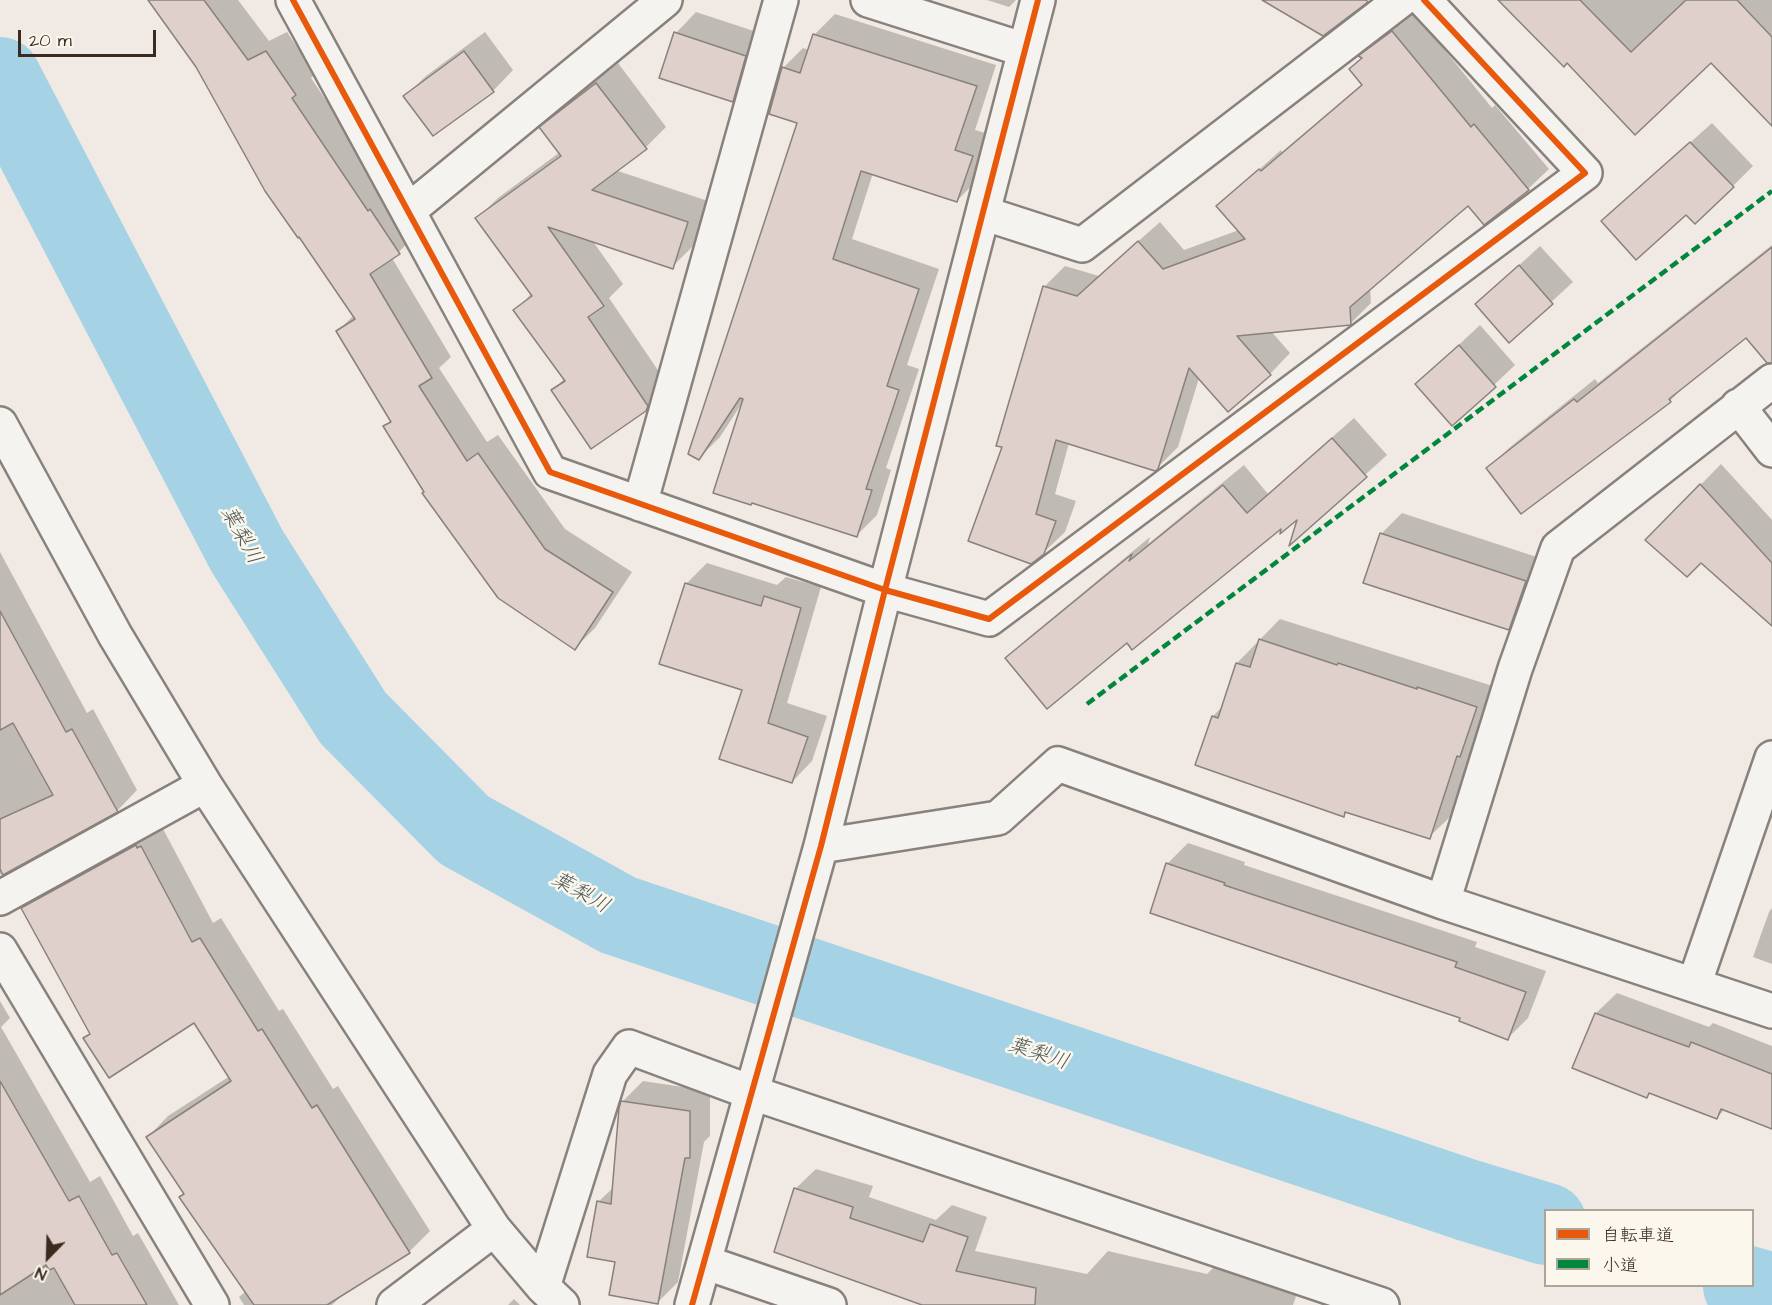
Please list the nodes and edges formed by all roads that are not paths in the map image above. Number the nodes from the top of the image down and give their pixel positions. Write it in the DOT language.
graph roads {
  1 [pos="293,0"];
  2 [pos="665,0"];
  3 [pos="781,0"];
  4 [pos="868,0"];
  5 [pos="1038,0"];
  6 [pos="1401,0"];
  7 [pos="1424,0"];
  8 [pos="1025,50"];
  9 [pos="408,211"];
  10 [pos="982,213"];
  11 [pos="1772,381"];
  12 [pos="1738,406"];
  13 [pos="4,444"];
  14 [pos="1772,450"];
  15 [pos="640,504"];
  16 [pos="885,590"];
  17 [pos="1770,768"];
  18 [pos="206,785"];
  19 [pos="821,846"];
  20 [pos="0,898"];
  21 [pos="1443,902"];
  22 [pos="0,950"];
  23 [pos="1694,985"];
  24 [pos="1772,1011"];
  25 [pos="753,1093"];
  26 [pos="494,1229"];
  27 [pos="704,1262"];
  28 [pos="553,1296"];
  29 [pos="212,1305"];
  30 [pos="394,1305"];
  31 [pos="692,1305"];
  32 [pos="829,1305"];
  33 [pos="1382,1305"];
  1 -- 9 [label="street"];
  2 -- 9 [label="street"];
  3 -- 15 [label="street"];
  4 -- 8 [label="street"];
  5 -- 8 [label="street"];
  6 -- 10 [label="street"];
  7 -- 16 [label="street"];
  8 -- 10 [label="street"];
  9 -- 15 [label="street"];
  10 -- 16 [label="street"];
  11 -- 12 [label="street"];
  12 -- 14 [label="street"];
  12 -- 21 [label="street"];
  13 -- 18 [label="street"];
  15 -- 16 [label="street"];
  16 -- 19 [label="street"];
  17 -- 23 [label="street"];
  18 -- 20 [label="street"];
  18 -- 26 [label="street"];
  19 -- 21 [label="street"];
  19 -- 25 [label="street"];
  21 -- 23 [label="street"];
  22 -- 29 [label="street"];
  23 -- 24 [label="street"];
  25 -- 27 [label="street"];
  25 -- 28 [label="street"];
  25 -- 33 [label="street"];
  26 -- 28 [label="street"];
  26 -- 30 [label="street"];
  27 -- 31 [label="street"];
  27 -- 32 [label="street"];
}
